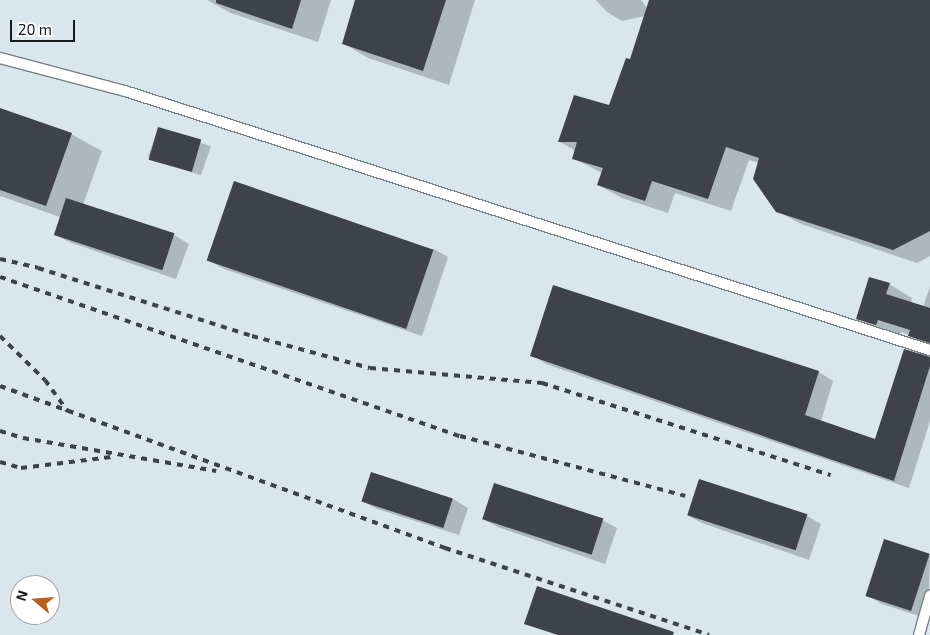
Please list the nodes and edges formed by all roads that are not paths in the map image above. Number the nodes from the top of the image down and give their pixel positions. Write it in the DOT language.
graph roads {
  1 [pos="0,58"];
  2 [pos="930,350"];
  3 [pos="930,596"];
  4 [pos="918,635"];
  1 -- 2 [label="lane"];
  3 -- 4 [label="lane"];
}
